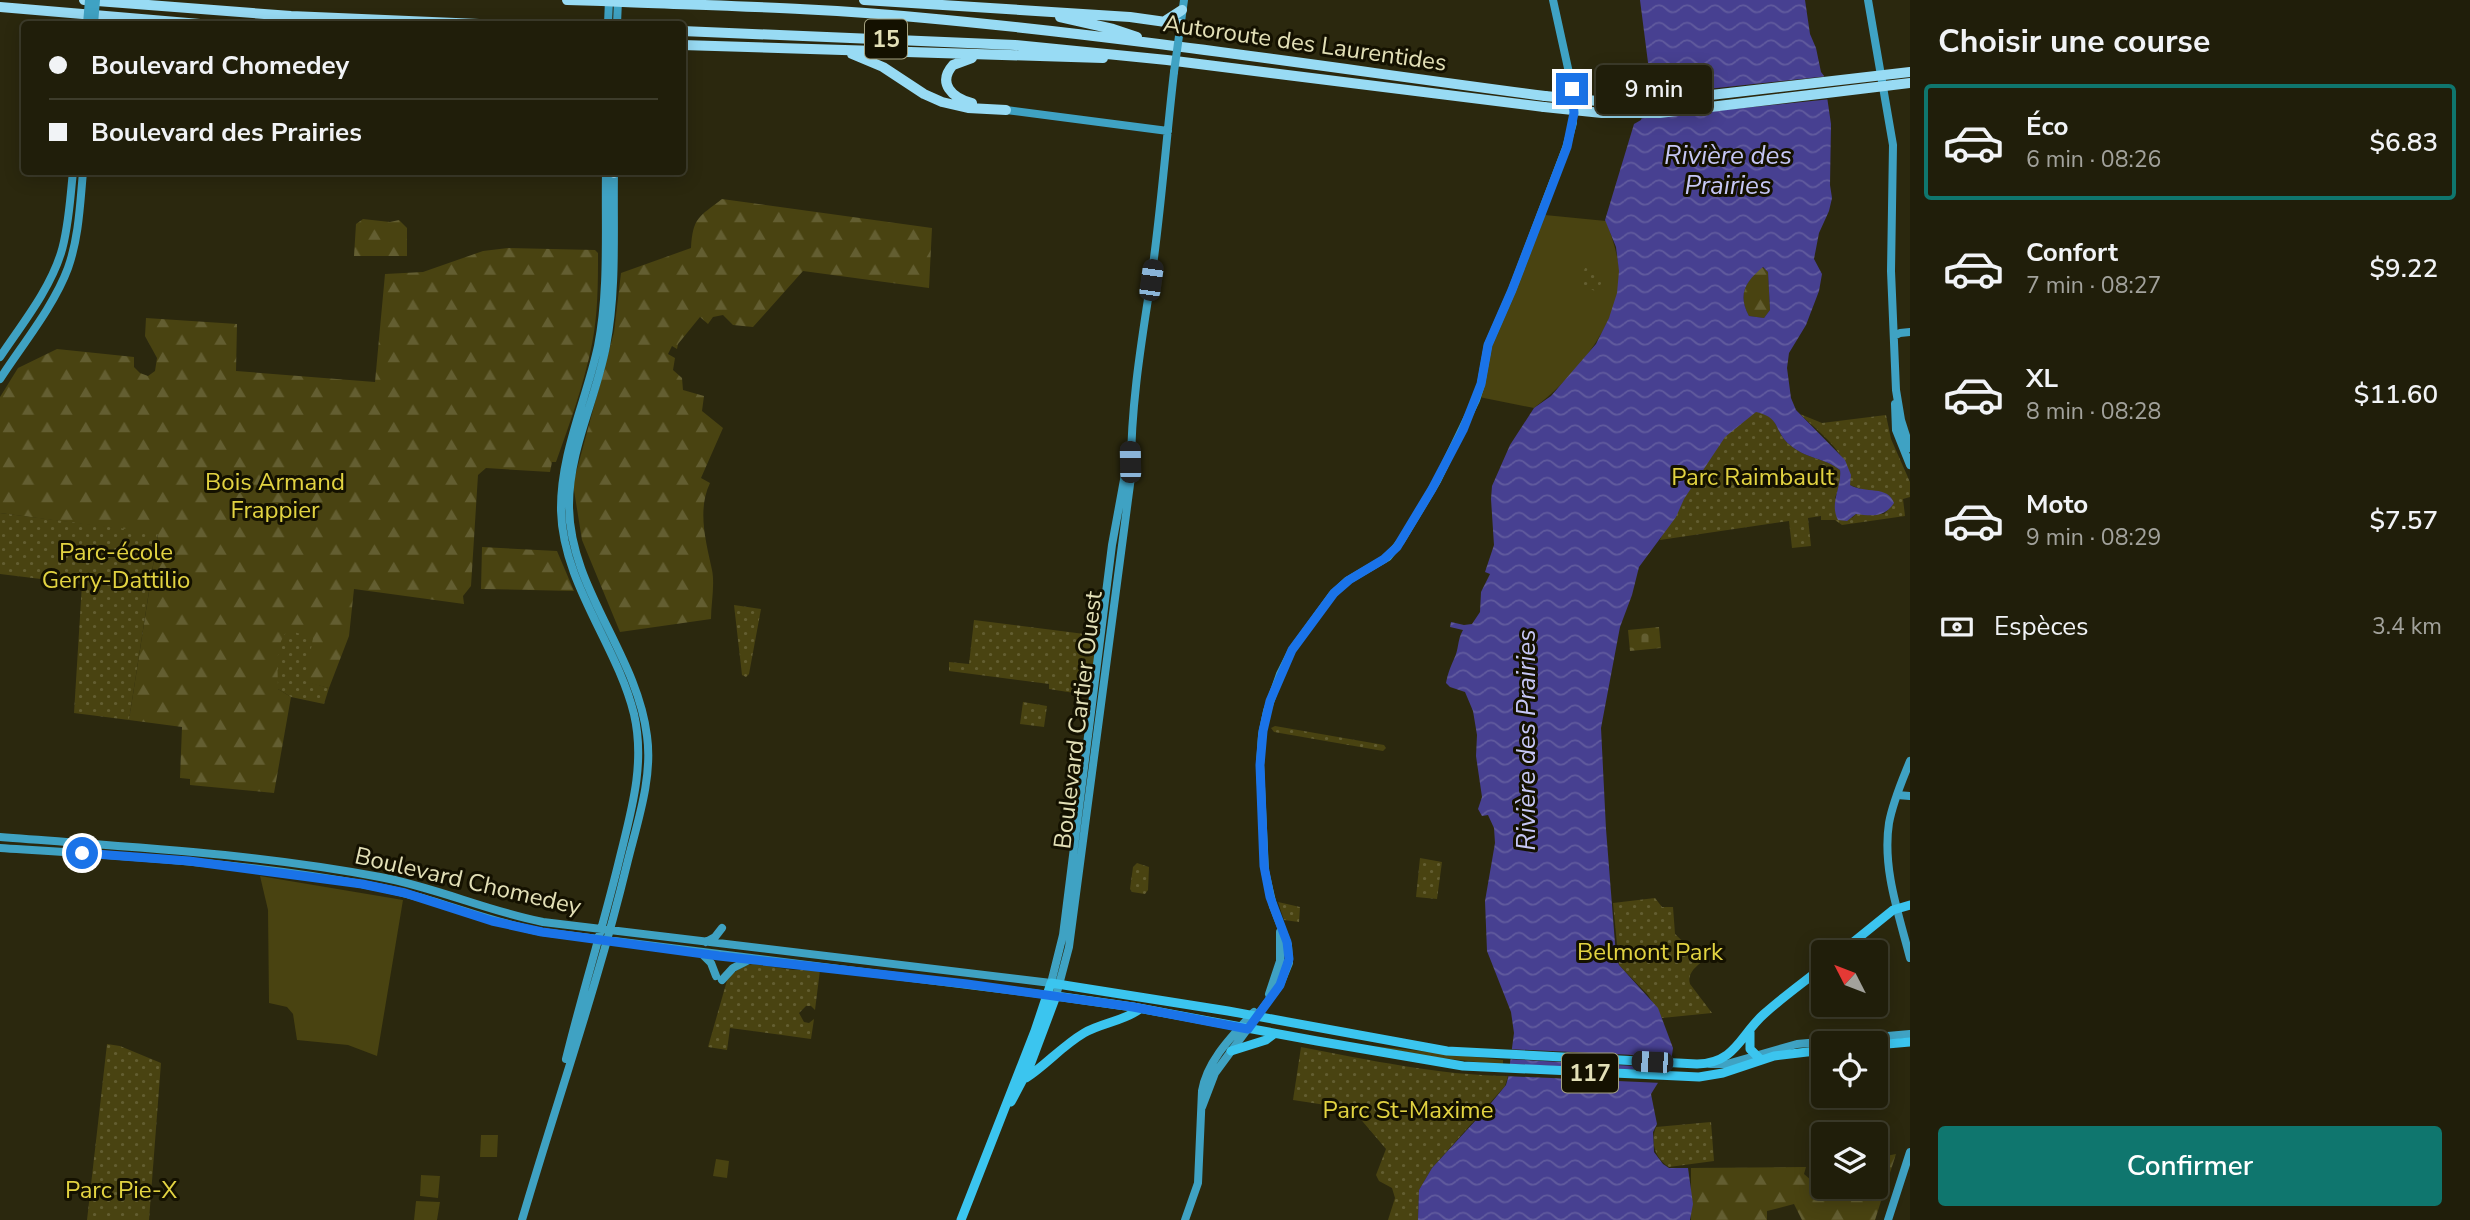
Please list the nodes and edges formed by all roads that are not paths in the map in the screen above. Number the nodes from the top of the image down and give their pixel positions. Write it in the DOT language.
graph roads {
  1 [pos="87,0"];
  2 [pos="96,0"];
  3 [pos="567,0"];
  4 [pos="864,0"];
  5 [pos="1553,0"];
  6 [pos="1868,0"];
  7 [pos="613,2"];
  8 [pos="915,2"];
  9 [pos="1183,5"];
  10 [pos="0,7"];
  11 [pos="1029,12"];
  12 [pos="87,21"];
  13 [pos="94,21"];
  14 [pos="165,21"];
  15 [pos="401,21"];
  16 [pos="609,21"];
  17 [pos="616,21"];
  18 [pos="1166,21"];
  19 [pos="1180,24"];
  20 [pos="686,32"];
  21 [pos="1153,43"];
  22 [pos="686,46"];
  23 [pos="726,47"];
  24 [pos="844,50"];
  25 [pos="686,52"];
  26 [pos="1016,55"];
  27 [pos="1167,60"];
  28 [pos="1910,72"];
  29 [pos="1910,83"];
  30 [pos="1545,102"];
  31 [pos="1006,110"];
  32 [pos="1170,112"];
  33 [pos="1149,129"];
  34 [pos="1168,131"];
  35 [pos="73,175"];
  36 [pos="83,175"];
  37 [pos="612,175"];
  38 [pos="1910,332"];
  39 [pos="1894,336"];
  40 [pos="0,357"];
  41 [pos="0,379"];
  42 [pos="1896,390"];
  43 [pos="1910,448"];
  44 [pos="1910,466"];
  45 [pos="1910,761"];
  46 [pos="1897,795"];
  47 [pos="1910,796"];
  48 [pos="0,838"];
  49 [pos="0,848"];
  50 [pos="1910,905"];
  51 [pos="1898,908"];
  52 [pos="722,929"];
  53 [pos="606,931"];
  54 [pos="1857,940"];
  55 [pos="603,941"];
  56 [pos="705,943"];
  57 [pos="701,953"];
  58 [pos="1910,958"];
  59 [pos="751,959"];
  60 [pos="1811,976"];
  61 [pos="1056,984"];
  62 [pos="1052,996"];
  63 [pos="1140,1009"];
  64 [pos="1254,1016"];
  65 [pos="1244,1028"];
  66 [pos="1751,1030"];
  67 [pos="1274,1034"];
  68 [pos="1910,1034"];
  69 [pos="1910,1042"];
  70 [pos="1888,1044"];
  71 [pos="1231,1051"];
  72 [pos="1811,1051"];
  73 [pos="1758,1057"];
  74 [pos="1708,1063"];
  75 [pos="1024,1079"];
  76 [pos="1202,1107"];
  77 [pos="1001,1118"];
  78 [pos="1910,1152"];
  79 [pos="522,1220"];
  80 [pos="961,1220"];
  81 [pos="1185,1220"];
  82 [pos="1888,1220"];
  1 -- 12 [label="street, bridge"];
  1 -- 15 [label="highway"];
  2 -- 13 [label="street, bridge"];
  3 -- 7 [label="highway, Autoroute des Laurentides / 15"];
  4 -- 8 [label="highway"];
  5 -- 64 [label="street"];
  6 -- 39 [label="street"];
  7 -- 16 [label="street"];
  7 -- 17 [label="street"];
  7 -- 21 [label="highway, Autoroute des Laurentides / 15"];
  8 -- 11 [label="highway"];
  9 -- 18 [label="highway"];
  9 -- 19 [label="street, Boulevard Cartier Ouest"];
  10 -- 14 [label="highway"];
  11 -- 18 [label="highway"];
  11 -- 21 [label="highway"];
  18 -- 19 [label="highway"];
  19 -- 32 [label="street, Boulevard Cartier Ouest, bridge"];
  20 -- 27 [label="highway, Autoroute des Laurentides / 15"];
  21 -- 30 [label="highway, Autoroute des Laurentides / 15"];
  22 -- 23 [label="highway"];
  23 -- 24 [label="highway"];
  23 -- 25 [label="highway"];
  24 -- 26 [label="highway"];
  24 -- 31 [label="highway"];
  26 -- 27 [label="highway"];
  26 -- 31 [label="highway"];
  27 -- 30 [label="highway, Autoroute des Laurentides / 15"];
  28 -- 30 [label="highway, Autoroute des Laurentides / 15, bridge"];
  29 -- 30 [label="highway, Autoroute des Laurentides / 15, bridge"];
  31 -- 33 [label="street"];
  32 -- 33 [label="street"];
  32 -- 34 [label="street, Boulevard Cartier Ouest"];
  33 -- 34 [label="street"];
  34 -- 61 [label="street, Boulevard Cartier Ouest"];
  35 -- 40 [label="street"];
  36 -- 41 [label="street"];
  37 -- 53 [label="street"];
  38 -- 39 [label="street"];
  39 -- 42 [label="street"];
  42 -- 43 [label="street"];
  42 -- 44 [label="street"];
  45 -- 46 [label="street"];
  46 -- 47 [label="street"];
  46 -- 51 [label="street"];
  48 -- 53 [label="street, Boulevard Chomedey"];
  49 -- 55 [label="street, Boulevard Chomedey"];
  50 -- 51 [label="main road"];
  51 -- 54 [label="main road"];
  51 -- 58 [label="street"];
  52 -- 56 [label="street"];
  53 -- 55 [label="street"];
  53 -- 56 [label="street, Boulevard Chomedey"];
  55 -- 57 [label="street, Boulevard Chomedey"];
  55 -- 79 [label="street"];
  56 -- 61 [label="street, Boulevard Chomedey"];
  57 -- 59 [label="street, Boulevard Chomedey"];
  57 -- 59 [label="street"];
  59 -- 62 [label="street, Boulevard Chomedey"];
  60 -- 66 [label="main road"];
  61 -- 62 [label="main road"];
  61 -- 64 [label="main road, 117"];
  62 -- 63 [label="main road"];
  62 -- 75 [label="main road"];
  62 -- 77 [label="main road"];
  63 -- 65 [label="main road, 117"];
  63 -- 75 [label="main road"];
  64 -- 65 [label="street"];
  64 -- 74 [label="main road, 117"];
  65 -- 67 [label="main road, 117"];
  65 -- 71 [label="street"];
  65 -- 76 [label="street"];
  66 -- 73 [label="main road"];
  66 -- 74 [label="main road"];
  67 -- 71 [label="main road"];
  67 -- 73 [label="main road, 117"];
  68 -- 73 [label="street"];
  69 -- 70 [label="main road"];
  71 -- 76 [label="street"];
  72 -- 73 [label="main road, 117"];
  73 -- 74 [label="street"];
  75 -- 77 [label="main road"];
  76 -- 81 [label="street"];
  77 -- 80 [label="main road"];
  78 -- 82 [label="street"];
}
